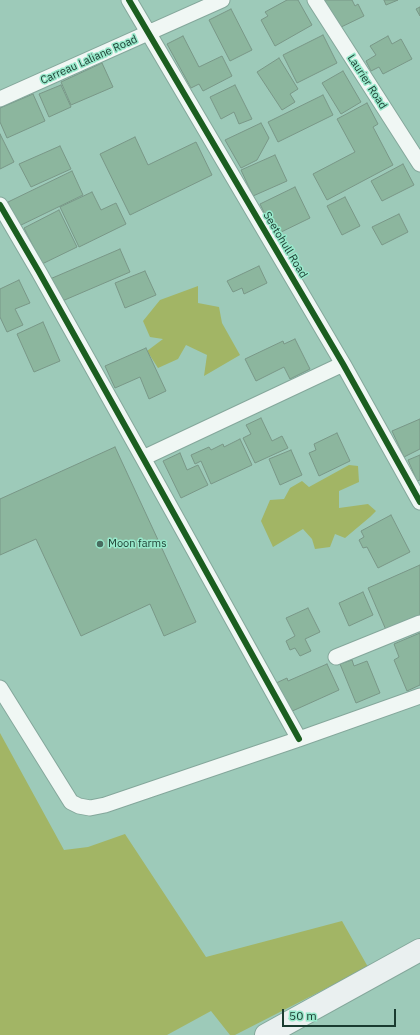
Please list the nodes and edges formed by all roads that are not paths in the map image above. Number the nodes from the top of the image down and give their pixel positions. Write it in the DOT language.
graph roads {
  1 [pos="129,0"];
  2 [pos="222,0"];
  3 [pos="315,0"];
  4 [pos="148,34"];
  5 [pos="0,99"];
  6 [pos="420,164"];
  7 [pos="0,205"];
  8 [pos="343,364"];
  9 [pos="143,458"];
  10 [pos="419,496"];
  11 [pos="420,623"];
  12 [pos="336,657"];
  13 [pos="0,688"];
  14 [pos="420,696"];
  15 [pos="299,739"];
  16 [pos="420,950"];
  17 [pos="266,1035"];
  1 -- 4 [label="street, Seetohull Road"];
  2 -- 4 [label="street, Carreau Laliane Road"];
  3 -- 6 [label="street, Laurier Road"];
  4 -- 5 [label="street, Carreau Laliane Road"];
  4 -- 8 [label="street, Seetohull Road"];
  7 -- 9 [label="street"];
  8 -- 9 [label="street"];
  8 -- 10 [label="street, Seetohull Road"];
  9 -- 15 [label="street"];
  11 -- 12 [label="street"];
  13 -- 15 [label="street"];
  14 -- 15 [label="street"];
  16 -- 17 [label="main road"];
}
